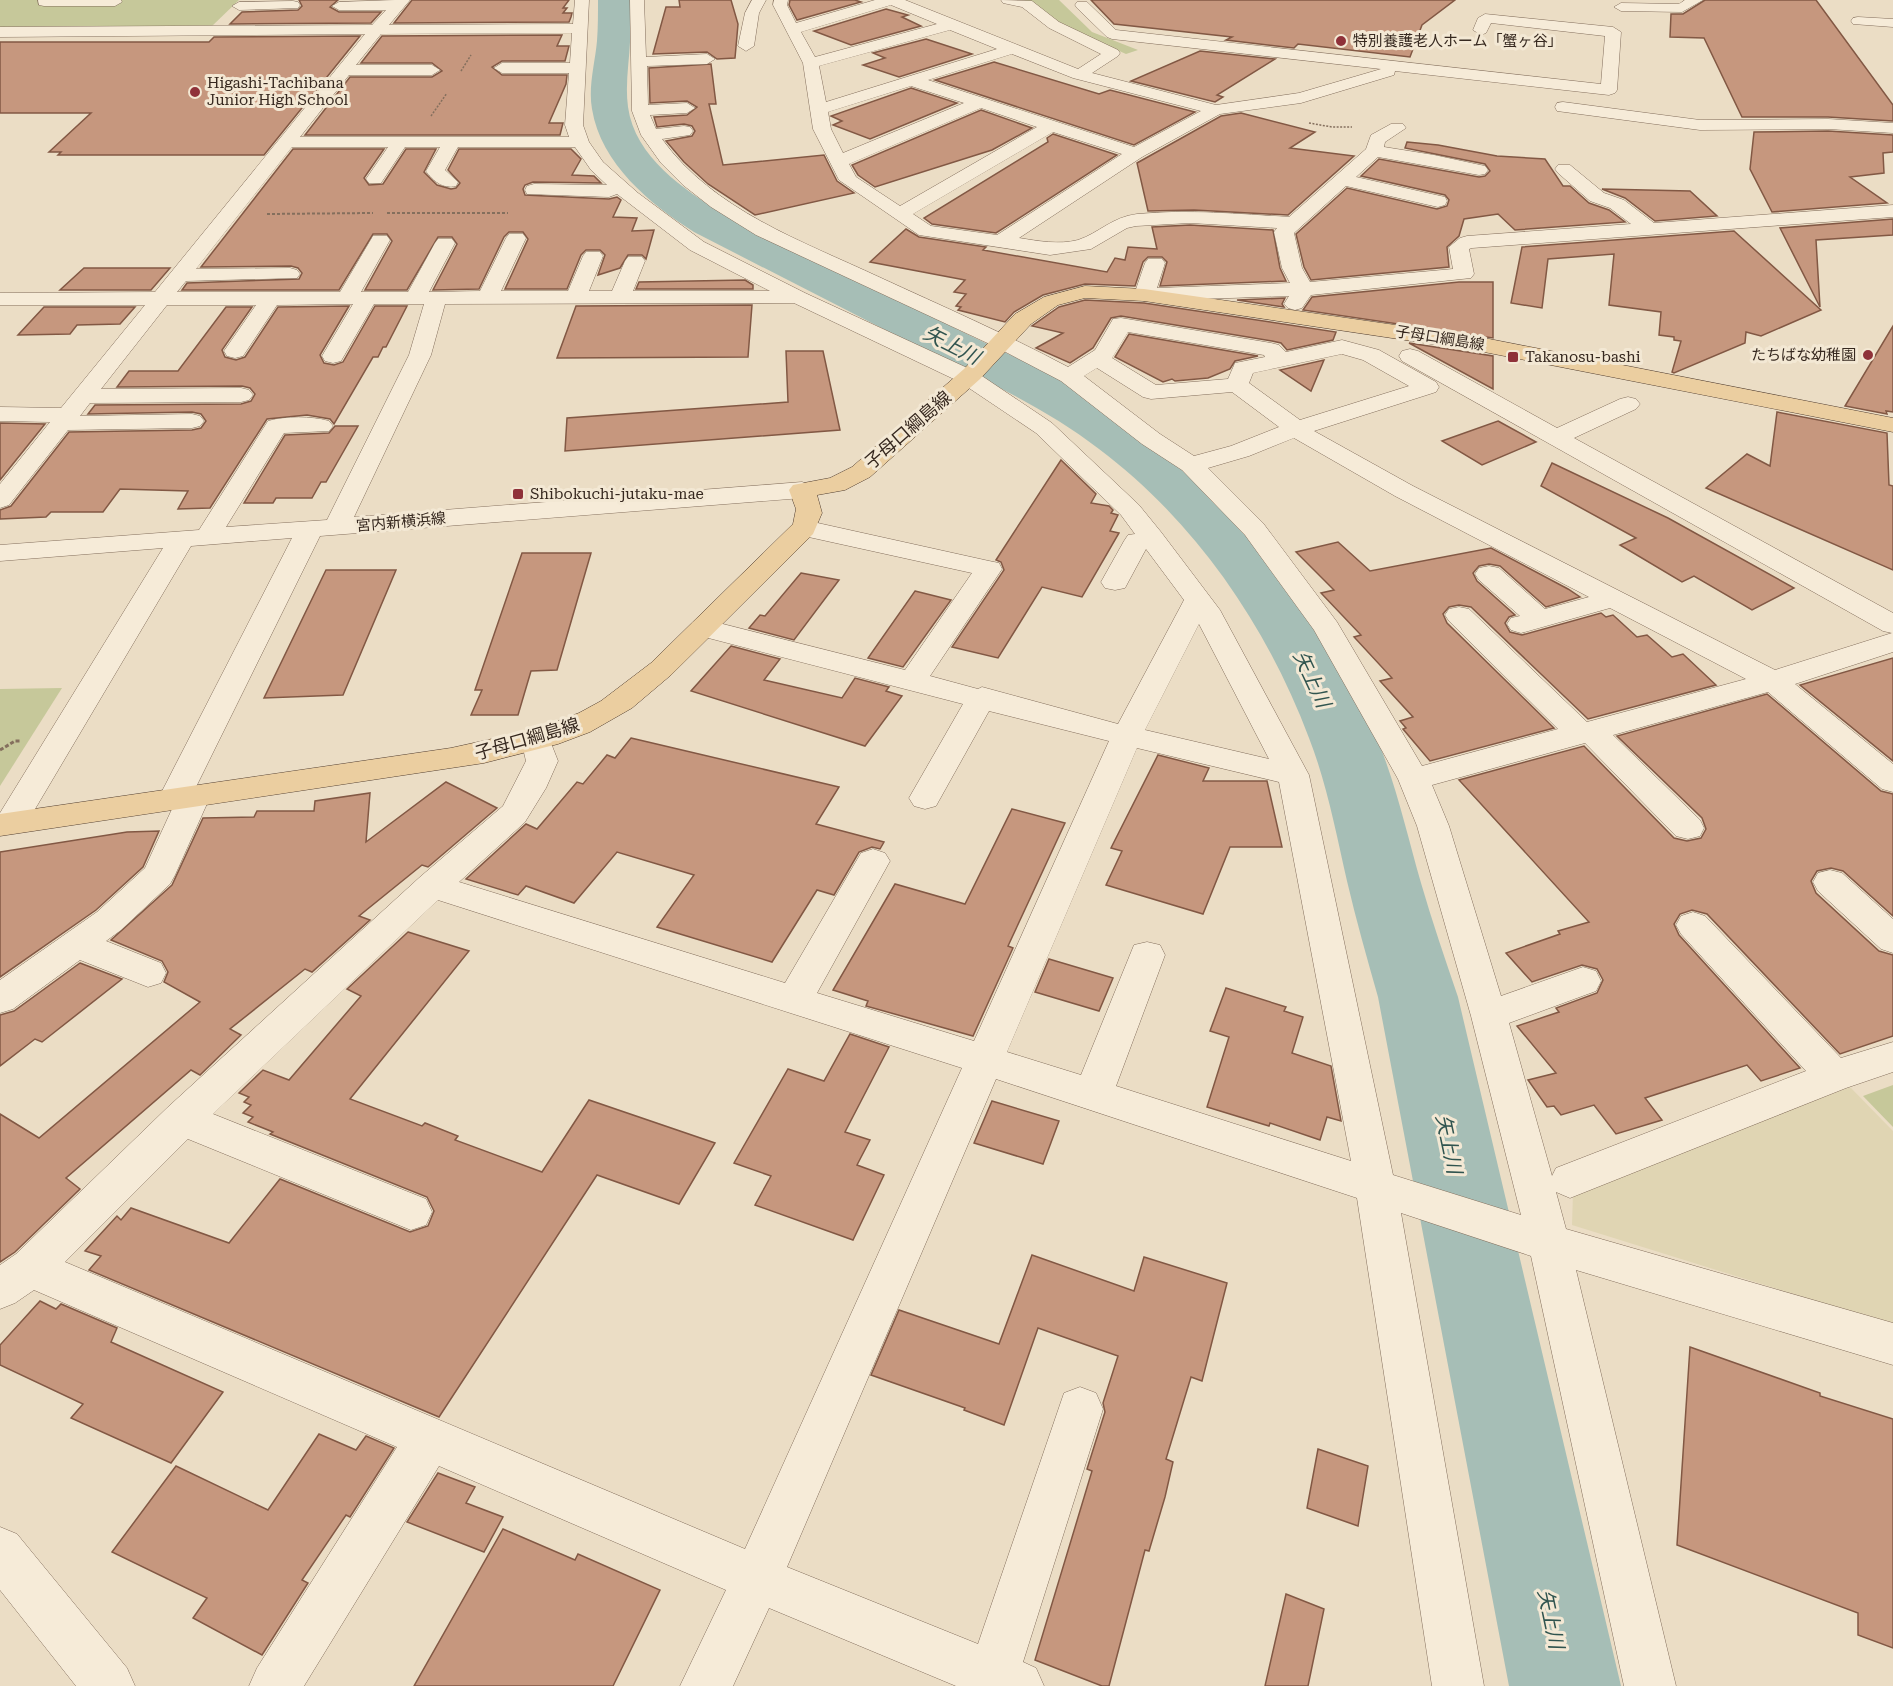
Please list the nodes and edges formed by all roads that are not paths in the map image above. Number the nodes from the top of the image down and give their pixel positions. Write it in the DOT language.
graph roads {
  1 [pos="637,0"];
  2 [pos="759,0"];
  3 [pos="781,0"];
  4 [pos="892,0"];
  5 [pos="1008,0"];
  6 [pos="1696,0"];
  7 [pos="44,2"];
  8 [pos="115,2"];
  9 [pos="400,3"];
  10 [pos="578,3"];
  11 [pos="1082,5"];
  12 [pos="293,6"];
  13 [pos="339,6"];
  14 [pos="1621,7"];
  15 [pos="231,9"];
  16 [pos="113,21"];
  17 [pos="1858,21"];
  18 [pos="1893,23"];
  19 [pos="951,25"];
  20 [pos="455,28"];
  21 [pos="580,28"];
  22 [pos="377,29"];
  23 [pos="793,29"];
  24 [pos="1481,30"];
  25 [pos="84,31"];
  26 [pos="0,32"];
  27 [pos="31,32"];
  28 [pos="212,32"];
  29 [pos="445,42"];
  30 [pos="746,46"];
  31 [pos="1012,49"];
  32 [pos="8,50"];
  33 [pos="706,59"];
  34 [pos="811,63"];
  35 [pos="502,67"];
  36 [pos="639,67"];
  37 [pos="578,68"];
  38 [pos="1401,68"];
  39 [pos="345,70"];
  40 [pos="432,70"];
  41 [pos="682,73"];
  42 [pos="1079,75"];
  43 [pos="913,81"];
  44 [pos="979,103"];
  45 [pos="1551,105"];
  46 [pos="687,108"];
  47 [pos="819,109"];
  48 [pos="1216,110"];
  49 [pos="640,111"];
  50 [pos="1051,126"];
  51 [pos="1397,128"];
  52 [pos="1893,128"];
  53 [pos="684,131"];
  54 [pos="650,135"];
  55 [pos="287,142"];
  56 [pos="400,142"];
  57 [pos="452,142"];
  58 [pos="580,142"];
  59 [pos="1375,145"];
  60 [pos="1136,153"];
  61 [pos="837,162"];
  62 [pos="1479,170"];
  63 [pos="1565,176"];
  64 [pos="375,179"];
  65 [pos="1341,179"];
  66 [pos="620,188"];
  67 [pos="534,190"];
  68 [pos="430,191"];
  69 [pos="1438,201"];
  70 [pos="1893,211"];
  71 [pos="900,214"];
  72 [pos="1293,222"];
  73 [pos="1650,229"];
  74 [pos="516,238"];
  75 [pos="380,240"];
  76 [pos="1000,242"];
  77 [pos="445,243"];
  78 [pos="593,256"];
  79 [pos="634,261"];
  80 [pos="1155,263"];
  81 [pos="1269,268"];
  82 [pos="1292,268"];
  83 [pos="181,274"];
  84 [pos="290,274"];
  85 [pos="1304,289"];
  86 [pos="1119,292"];
  87 [pos="1144,295"];
  88 [pos="488,297"];
  89 [pos="576,297"];
  90 [pos="620,297"];
  91 [pos="798,297"];
  92 [pos="357,298"];
  93 [pos="425,298"];
  94 [pos="0,299"];
  95 [pos="162,299"];
  96 [pos="270,299"];
  97 [pos="1289,316"];
  98 [pos="1121,324"];
  99 [pos="1378,328"];
  100 [pos="1002,343"];
  101 [pos="235,351"];
  102 [pos="333,356"];
  103 [pos="1281,360"];
  104 [pos="1083,368"];
  105 [pos="970,376"];
  106 [pos="1237,385"];
  107 [pos="241,395"];
  108 [pos="83,396"];
  109 [pos="1628,404"];
  110 [pos="0,414"];
  111 [pos="65,419"];
  112 [pos="192,421"];
  113 [pos="1893,425"];
  114 [pos="321,426"];
  115 [pos="1296,429"];
  116 [pos="1556,438"];
  117 [pos="1191,465"];
  118 [pos="802,490"];
  119 [pos="0,500"];
  120 [pos="323,528"];
  121 [pos="804,528"];
  122 [pos="194,538"];
  123 [pos="1152,538"];
  124 [pos="0,553"];
  125 [pos="1489,574"];
  126 [pos="1115,582"];
  127 [pos="1613,599"];
  128 [pos="1198,600"];
  129 [pos="1459,615"];
  130 [pos="1893,625"];
  131 [pos="703,628"];
  132 [pos="1893,642"];
  133 [pos="913,680"];
  134 [pos="1773,681"];
  135 [pos="982,698"];
  136 [pos="1586,732"];
  137 [pos="1127,736"];
  138 [pos="536,740"];
  139 [pos="1293,775"];
  140 [pos="1414,779"];
  141 [pos="1893,781"];
  142 [pos="184,798"];
  143 [pos="925,798"];
  144 [pos="5,824"];
  145 [pos="1688,828"];
  146 [pos="873,861"];
  147 [pos="1830,882"];
  148 [pos="432,886"];
  149 [pos="1693,925"];
  150 [pos="1893,940"];
  151 [pos="77,944"];
  152 [pos="1147,956"];
  153 [pos="148,973"];
  154 [pos="1583,981"];
  155 [pos="0,999"];
  156 [pos="794,1000"];
  157 [pos="1489,1016"];
  158 [pos="1893,1057"];
  159 [pos="986,1060"];
  160 [pos="1834,1076"];
  161 [pos="1093,1095"];
  162 [pos="182,1119"];
  163 [pos="1570,1180"];
  164 [pos="1376,1188"];
  165 [pos="411,1212"];
  166 [pos="1549,1243"];
  167 [pos="16,1279"];
  168 [pos="1893,1344"];
  169 [pos="1080,1409"];
  170 [pos="429,1438"];
  171 [pos="0,1551"];
  172 [pos="757,1579"];
  173 [pos="1006,1681"];
  174 [pos="109,1686"];
  175 [pos="275,1686"];
  176 [pos="706,1686"];
  177 [pos="1458,1686"];
  178 [pos="1650,1686"];
  1 -- 36 [label="street"];
  2 -- 30 [label="street"];
  3 -- 23 [label="street"];
  4 -- 19 [label="street"];
  4 -- 23 [label="street"];
  5 -- 42 [label="street"];
  6 -- 14 [label="street"];
  7 -- 8 [label="street"];
  9 -- 13 [label="street"];
  9 -- 22 [label="street"];
  10 -- 21 [label="street"];
  11 -- 38 [label="street"];
  12 -- 15 [label="street"];
  15 -- 28 [label="street"];
  16 -- 25 [label="street"];
  17 -- 18 [label="street"];
  19 -- 31 [label="street"];
  19 -- 34 [label="street"];
  20 -- 21 [label="street"];
  20 -- 22 [label="street"];
  20 -- 29 [label="street"];
  21 -- 37 [label="street"];
  22 -- 28 [label="street"];
  22 -- 39 [label="street"];
  23 -- 34 [label="street"];
  24 -- 38 [label="street"];
  25 -- 27 [label="street"];
  25 -- 28 [label="street"];
  26 -- 27 [label="street"];
  27 -- 32 [label="street"];
  31 -- 42 [label="street"];
  31 -- 43 [label="street"];
  33 -- 36 [label="street"];
  34 -- 47 [label="street"];
  35 -- 37 [label="street"];
  36 -- 41 [label="street"];
  36 -- 49 [label="street"];
  37 -- 58 [label="street"];
  38 -- 48 [label="street"];
  39 -- 40 [label="street"];
  39 -- 55 [label="street"];
  42 -- 48 [label="street"];
  43 -- 44 [label="street"];
  43 -- 47 [label="street"];
  44 -- 50 [label="street"];
  44 -- 61 [label="street"];
  45 -- 52 [label="street"];
  46 -- 49 [label="street"];
  47 -- 61 [label="street"];
  48 -- 60 [label="street"];
  49 -- 54 [label="street"];
  50 -- 60 [label="street"];
  50 -- 71 [label="street"];
  51 -- 59 [label="street"];
  53 -- 54 [label="street"];
  54 -- 100 [label="street"];
  55 -- 56 [label="street"];
  55 -- 83 [label="street"];
  56 -- 57 [label="street"];
  56 -- 64 [label="street"];
  57 -- 58 [label="street"];
  57 -- 68 [label="street"];
  58 -- 66 [label="street"];
  59 -- 62 [label="street"];
  59 -- 65 [label="street"];
  60 -- 76 [label="street"];
  61 -- 71 [label="street"];
  63 -- 73 [label="street"];
  65 -- 69 [label="street"];
  65 -- 72 [label="street"];
  66 -- 67 [label="street"];
  66 -- 91 [label="street"];
  70 -- 73 [label="street"];
  71 -- 76 [label="street"];
  72 -- 76 [label="street"];
  72 -- 82 [label="street"];
  73 -- 85 [label="street"];
  74 -- 88 [label="street"];
  75 -- 92 [label="street"];
  77 -- 93 [label="street"];
  78 -- 89 [label="street"];
  79 -- 90 [label="street"];
  80 -- 87 [label="street"];
  81 -- 82 [label="street"];
  82 -- 85 [label="street"];
  83 -- 84 [label="street"];
  83 -- 95 [label="street"];
  85 -- 87 [label="street"];
  85 -- 97 [label="street"];
  86 -- 87 [label="main road, 子母口綱島線"];
  86 -- 98 [label="street"];
  86 -- 100 [label="main road, 子母口綱島線"];
  87 -- 97 [label="main road, 子母口綱島線"];
  88 -- 89 [label="street"];
  88 -- 93 [label="street"];
  89 -- 90 [label="street"];
  90 -- 91 [label="street"];
  91 -- 105 [label="street"];
  92 -- 93 [label="street"];
  92 -- 96 [label="street"];
  92 -- 102 [label="street"];
  93 -- 120 [label="street"];
  94 -- 95 [label="street"];
  95 -- 96 [label="street"];
  95 -- 108 [label="street"];
  96 -- 101 [label="street"];
  97 -- 99 [label="main road, 子母口綱島線"];
  98 -- 103 [label="street"];
  98 -- 104 [label="street"];
  99 -- 113 [label="main road, 子母口綱島線"];
  99 -- 116 [label="street"];
  100 -- 104 [label="street"];
  100 -- 105 [label="main road, 子母口綱島線"];
  103 -- 106 [label="street"];
  103 -- 115 [label="street"];
  104 -- 106 [label="street"];
  104 -- 117 [label="street"];
  105 -- 118 [label="main road, 子母口綱島線"];
  105 -- 123 [label="street"];
  106 -- 115 [label="street"];
  107 -- 108 [label="street"];
  108 -- 111 [label="street"];
  109 -- 116 [label="street"];
  110 -- 111 [label="street"];
  111 -- 112 [label="street"];
  111 -- 119 [label="street"];
  114 -- 122 [label="street"];
  115 -- 117 [label="street"];
  115 -- 127 [label="street"];
  116 -- 130 [label="street"];
  117 -- 140 [label="street"];
  118 -- 120 [label="street, 宮内新横浜線"];
  118 -- 121 [label="main road"];
  120 -- 122 [label="street, 宮内新横浜線"];
  120 -- 142 [label="street"];
  121 -- 131 [label="main road, 子母口綱島線"];
  121 -- 133 [label="street"];
  122 -- 124 [label="street, 宮内新横浜線"];
  122 -- 144 [label="street"];
  123 -- 126 [label="street"];
  123 -- 128 [label="street"];
  125 -- 127 [label="street"];
  127 -- 134 [label="street"];
  128 -- 137 [label="street"];
  128 -- 139 [label="street"];
  129 -- 136 [label="street"];
  131 -- 133 [label="street"];
  131 -- 138 [label="main road, 子母口綱島線"];
  132 -- 134 [label="street"];
  133 -- 135 [label="street"];
  134 -- 136 [label="street"];
  134 -- 141 [label="street"];
  135 -- 137 [label="street"];
  135 -- 143 [label="street"];
  136 -- 140 [label="street"];
  136 -- 145 [label="street"];
  137 -- 139 [label="street"];
  137 -- 159 [label="street"];
  138 -- 142 [label="main road, 子母口綱島線"];
  138 -- 148 [label="street"];
  139 -- 164 [label="street"];
  140 -- 157 [label="street"];
  142 -- 144 [label="main road, 子母口綱島線"];
  142 -- 151 [label="street"];
  146 -- 156 [label="street"];
  147 -- 150 [label="street"];
  148 -- 156 [label="street"];
  148 -- 162 [label="street"];
  149 -- 160 [label="street"];
  151 -- 153 [label="street"];
  151 -- 155 [label="street"];
  152 -- 161 [label="street"];
  154 -- 157 [label="street"];
  156 -- 159 [label="street"];
  157 -- 166 [label="street"];
  158 -- 160 [label="street"];
  159 -- 161 [label="street"];
  159 -- 172 [label="street"];
  160 -- 163 [label="street"];
  161 -- 164 [label="street"];
  162 -- 165 [label="street"];
  162 -- 167 [label="street"];
  164 -- 166 [label="street"];
  164 -- 177 [label="street"];
  166 -- 168 [label="street"];
  166 -- 178 [label="street"];
  167 -- 170 [label="street"];
  169 -- 173 [label="street"];
  170 -- 172 [label="street"];
  170 -- 175 [label="street"];
  171 -- 174 [label="street"];
  172 -- 173 [label="street"];
  172 -- 176 [label="street"];
}
